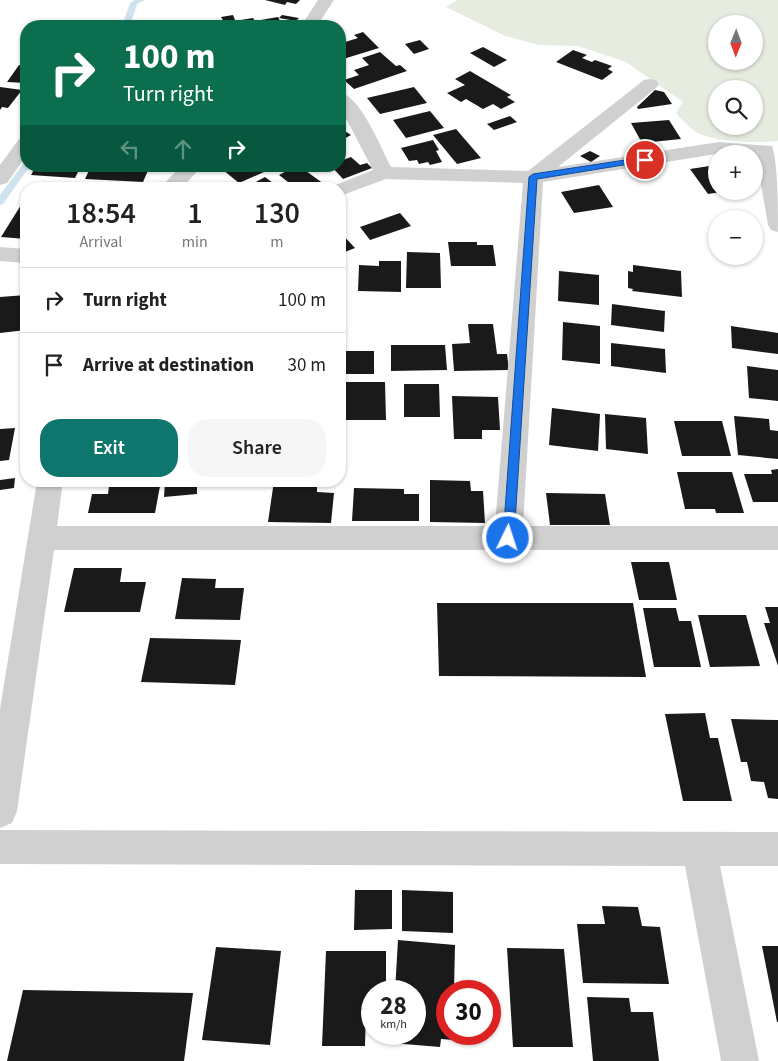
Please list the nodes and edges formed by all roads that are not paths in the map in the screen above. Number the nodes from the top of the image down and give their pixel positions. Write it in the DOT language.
graph roads {
  1 [pos="326,0"];
  2 [pos="313,20"];
  3 [pos="650,84"];
  4 [pos="346,103"];
  5 [pos="14,152"];
  6 [pos="186,172"];
  7 [pos="384,173"];
  8 [pos="533,177"];
  9 [pos="0,179"];
  10 [pos="176,182"];
  11 [pos="346,188"];
  12 [pos="778,225"];
  13 [pos="0,254"];
  14 [pos="20,256"];
  15 [pos="49,487"];
  16 [pos="42,538"];
  17 [pos="508,538"];
  18 [pos="778,538"];
  19 [pos="0,811"];
  20 [pos="0,847"];
  21 [pos="699,849"];
  22 [pos="778,849"];
  23 [pos="740,1061"];
  1 -- 2 [label="street"];
  3 -- 8 [label="street"];
  4 -- 7 [label="street"];
  5 -- 9 [label="street"];
  6 -- 10 [label="street"];
  7 -- 8 [label="street"];
  7 -- 11 [label="street"];
  8 -- 12 [label="street"];
  8 -- 17 [label="street"];
  13 -- 14 [label="street"];
  15 -- 16 [label="street"];
  16 -- 17 [label="street"];
  16 -- 19 [label="street"];
  17 -- 18 [label="street"];
  20 -- 21 [label="street"];
  21 -- 22 [label="street"];
  21 -- 23 [label="street"];
}
